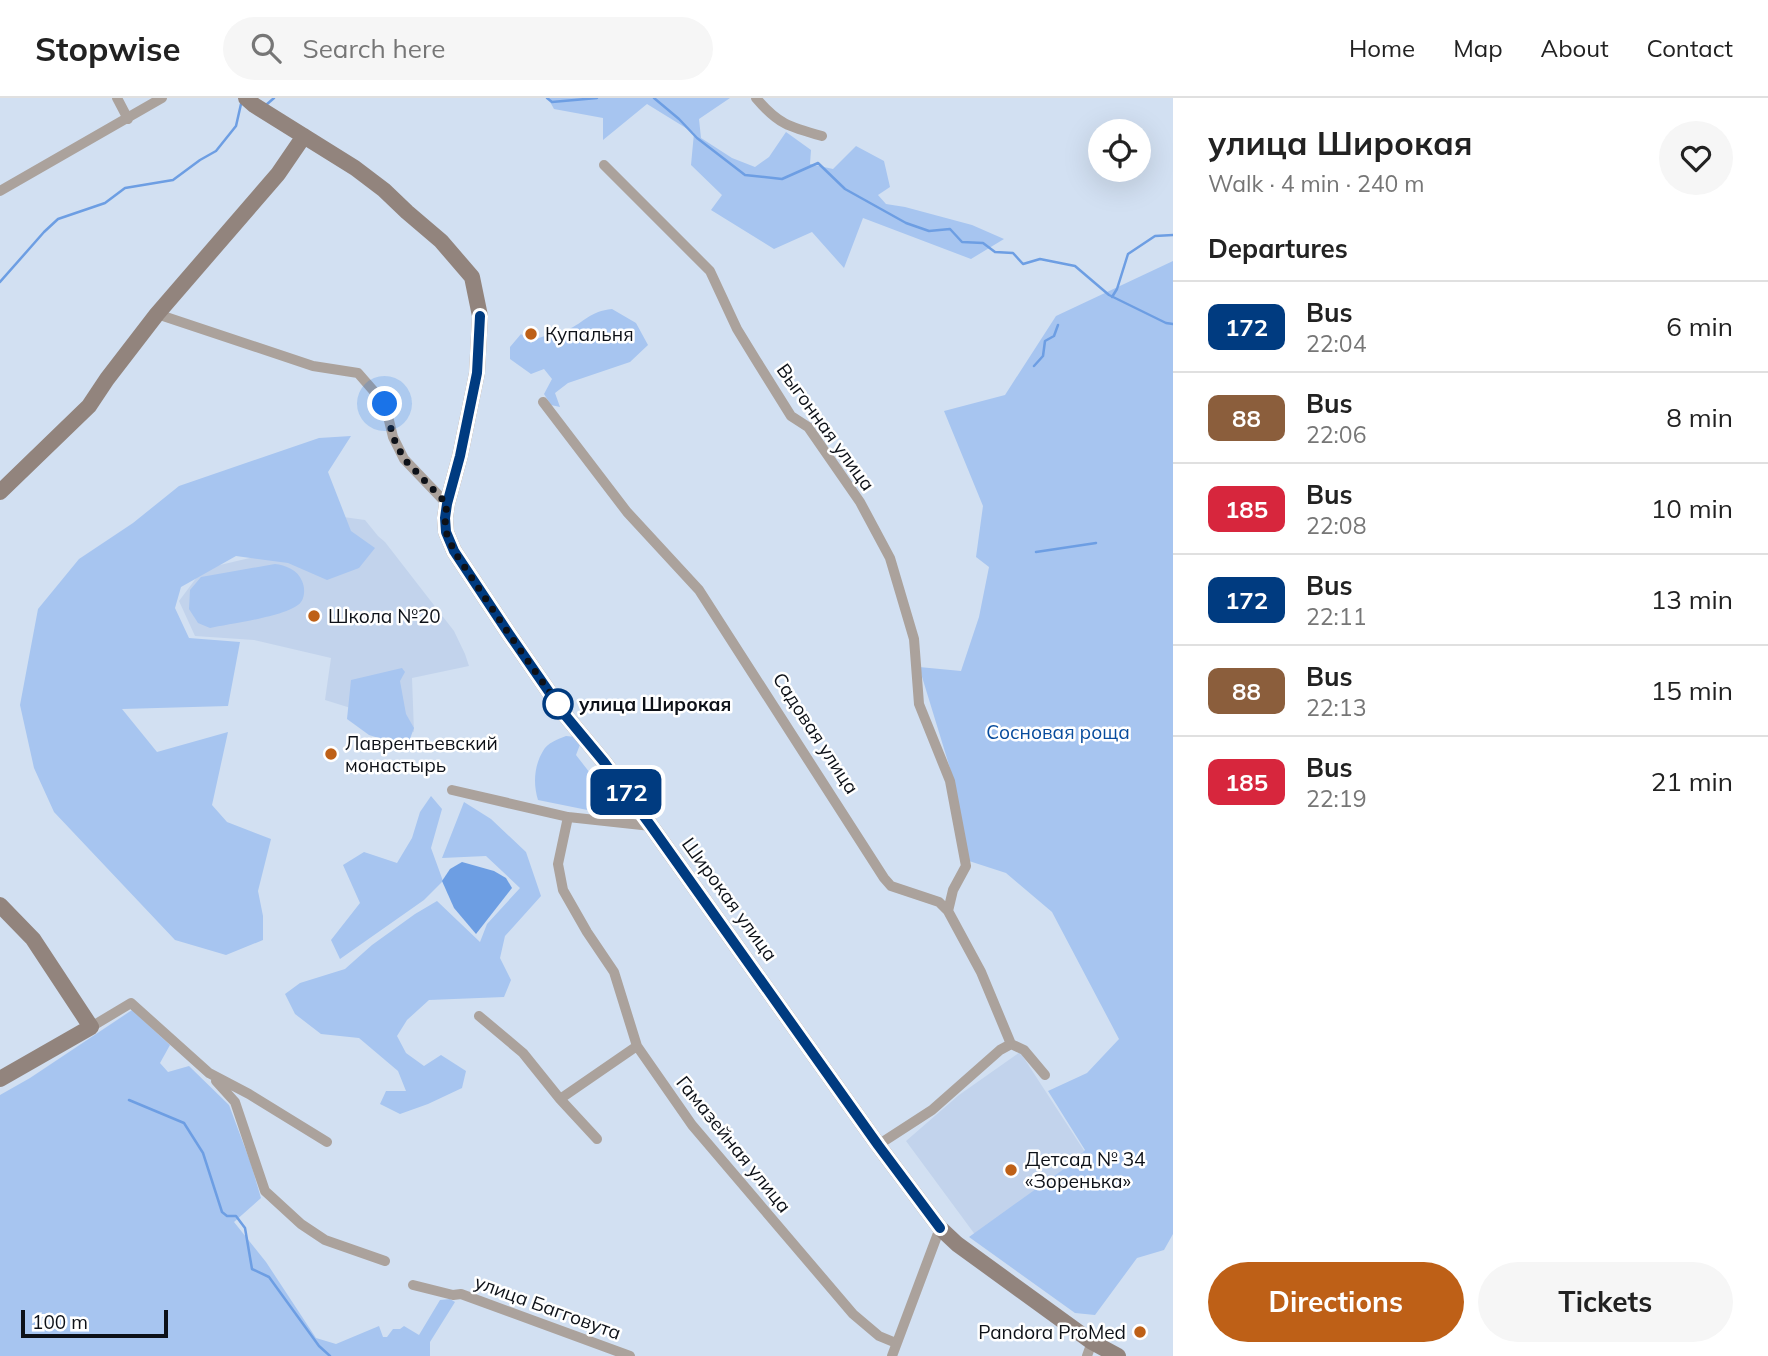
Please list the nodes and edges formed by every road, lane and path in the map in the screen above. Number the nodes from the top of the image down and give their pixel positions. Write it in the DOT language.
graph roads {
  1 [pos="117,98"];
  2 [pos="162,98"];
  3 [pos="756,98"];
  4 [pos="250,102"];
  5 [pos="128,119"];
  6 [pos="304,136"];
  7 [pos="822,136"];
  8 [pos="604,165"];
  9 [pos="0,191"];
  10 [pos="157,314"];
  11 [pos="543,402"];
  12 [pos="0,492"];
  13 [pos="447,504"];
  14 [pos="452,790"];
  15 [pos="568,817"];
  16 [pos="651,826"];
  17 [pos="0,905"];
  18 [pos="948,911"];
  19 [pos="479,1016"];
  20 [pos="92,1027"];
  21 [pos="1011,1044"];
  22 [pos="637,1046"];
  23 [pos="209,1073"];
  24 [pos="1045,1075"];
  25 [pos="0,1080"];
  26 [pos="560,1099"];
  27 [pos="597,1139"];
  28 [pos="327,1142"];
  29 [pos="878,1145"];
  30 [pos="940,1228"];
  31 [pos="385,1261"];
  32 [pos="413,1285"];
  33 [pos="897,1343"];
  34 [pos="1090,1349"];
  35 [pos="630,1356"];
  36 [pos="892,1356"];
  37 [pos="1118,1356"];
  1 -- 5 [label="street"];
  2 -- 5 [label="street"];
  3 -- 7 [label="street"];
  4 -- 6 [label="street"];
  5 -- 9 [label="street"];
  6 -- 10 [label="street"];
  6 -- 13 [label="street, Широкая улица"];
  8 -- 18 [label="street, Выгонная улица"];
  10 -- 12 [label="street"];
  10 -- 13 [label="street"];
  11 -- 18 [label="street, Садовая улица"];
  13 -- 16 [label="street, Широкая улица"];
  14 -- 15 [label="street"];
  15 -- 16 [label="street"];
  15 -- 22 [label="street, Гамазейная улица"];
  16 -- 29 [label="street, Широкая улица"];
  17 -- 20 [label="street"];
  18 -- 21 [label="street"];
  19 -- 26 [label="street"];
  20 -- 23 [label="street"];
  20 -- 25 [label="street"];
  21 -- 24 [label="street"];
  21 -- 29 [label="street"];
  22 -- 26 [label="street"];
  22 -- 33 [label="street, Гамазейная улица"];
  23 -- 28 [label="street"];
  23 -- 31 [label="street"];
  26 -- 27 [label="street"];
  29 -- 30 [label="street, Широкая улица"];
  30 -- 33 [label="street"];
  30 -- 34 [label="street, Широкая улица"];
  32 -- 35 [label="street, улица Багговута"];
  33 -- 36 [label="street"];
  34 -- 37 [label="street, Широкая улица"];
}
